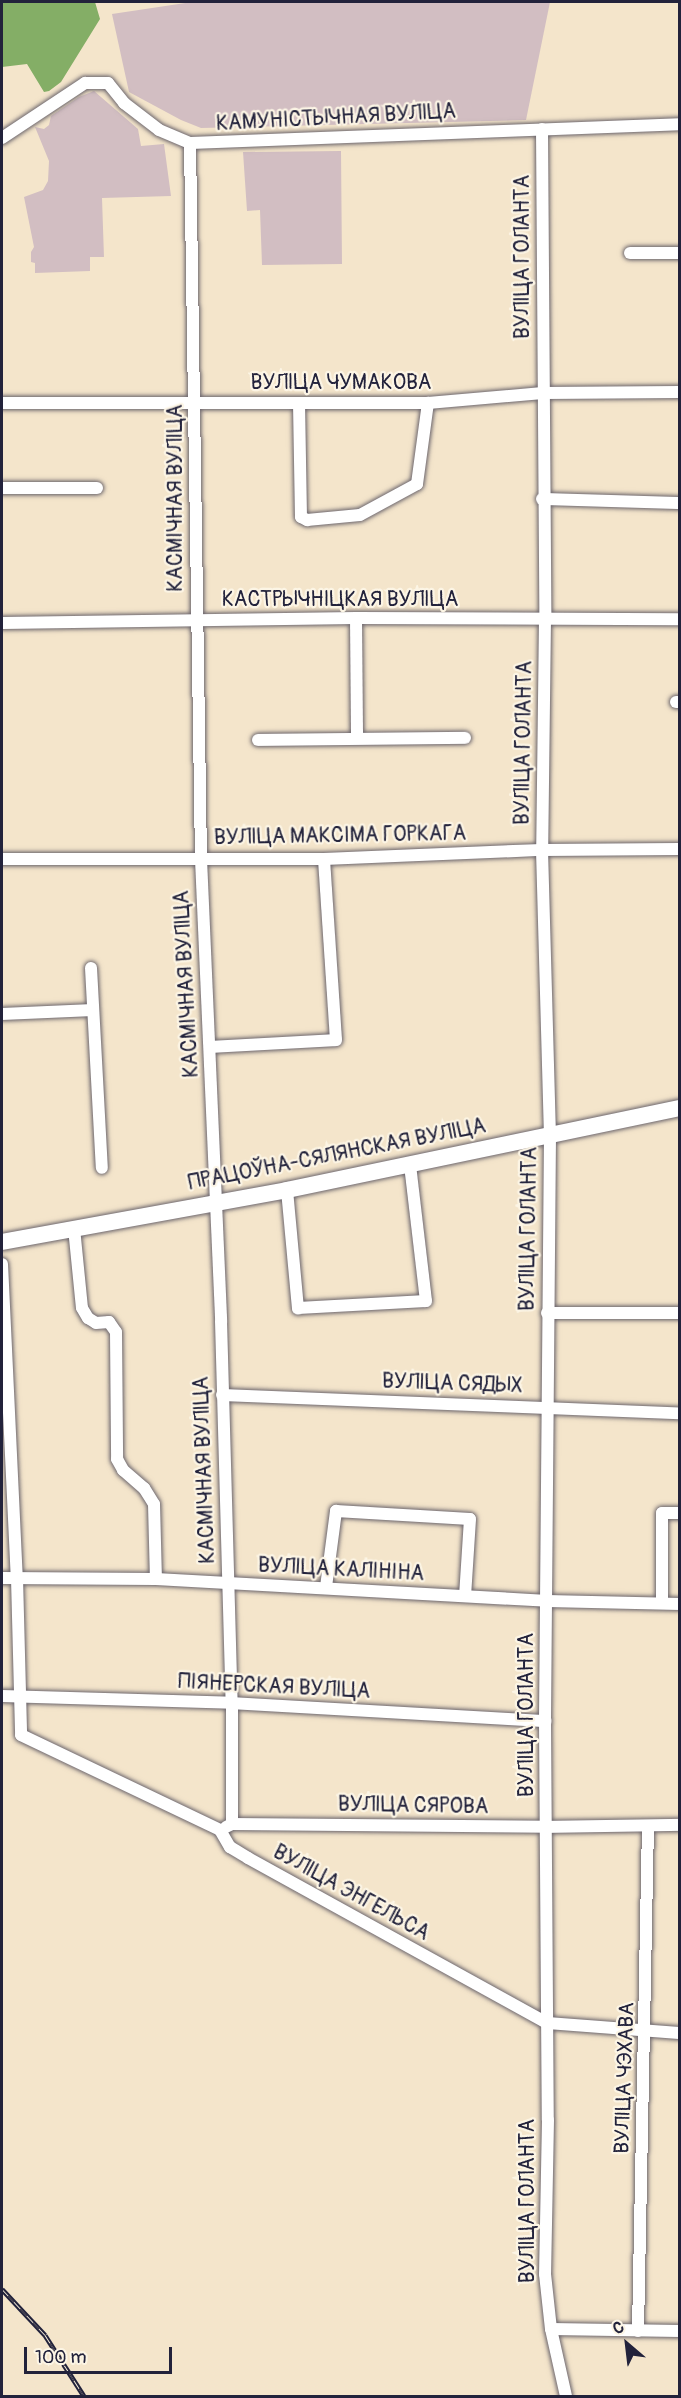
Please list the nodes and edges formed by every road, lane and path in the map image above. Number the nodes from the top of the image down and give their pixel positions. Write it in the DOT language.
graph roads {
  1 [pos="680,124"];
  2 [pos="542,129"];
  3 [pos="2,138"];
  4 [pos="190,143"];
  5 [pos="630,253"];
  6 [pos="680,253"];
  7 [pos="680,392"];
  8 [pos="543,393"];
  9 [pos="195,402"];
  10 [pos="2,403"];
  11 [pos="299,403"];
  12 [pos="428,403"];
  13 [pos="2,488"];
  14 [pos="97,488"];
  15 [pos="542,499"];
  16 [pos="680,503"];
  17 [pos="356,618"];
  18 [pos="680,619"];
  19 [pos="545,620"];
  20 [pos="196,621"];
  21 [pos="2,623"];
  22 [pos="357,737"];
  23 [pos="465,738"];
  24 [pos="258,740"];
  25 [pos="680,849"];
  26 [pos="542,850"];
  27 [pos="2,859"];
  28 [pos="201,859"];
  29 [pos="324,859"];
  30 [pos="91,968"];
  31 [pos="93,1010"];
  32 [pos="2,1014"];
  33 [pos="211,1047"];
  34 [pos="680,1108"];
  35 [pos="550,1135"];
  36 [pos="410,1165"];
  37 [pos="102,1168"];
  38 [pos="287,1190"];
  39 [pos="215,1203"];
  40 [pos="74,1228"];
  41 [pos="2,1242"];
  42 [pos="2,1264"];
  43 [pos="548,1313"];
  44 [pos="680,1313"];
  45 [pos="222,1395"];
  46 [pos="546,1407"];
  47 [pos="680,1413"];
  48 [pos="680,1513"];
  49 [pos="2,1578"];
  50 [pos="17,1578"];
  51 [pos="156,1579"];
  52 [pos="228,1584"];
  53 [pos="326,1587"];
  54 [pos="465,1596"];
  55 [pos="547,1601"];
  56 [pos="662,1603"];
  57 [pos="680,1604"];
  58 [pos="2,1696"];
  59 [pos="20,1696"];
  60 [pos="232,1703"];
  61 [pos="545,1722"];
  62 [pos="232,1824"];
  63 [pos="648,1826"];
  64 [pos="680,1826"];
  65 [pos="547,1827"];
  66 [pos="220,1830"];
  67 [pos="547,2023"];
  68 [pos="646,2033"];
  69 [pos="680,2033"];
  70 [pos="551,2329"];
  71 [pos="638,2331"];
  72 [pos="680,2331"];
  73 [pos="566,2397"];
  1 -- 2 [label="street, КАМУНІСТЫЧНАЯ ВУЛІЦА"];
  2 -- 4 [label="street, КАМУНІСТЫЧНАЯ ВУЛІЦА"];
  2 -- 8 [label="street, ВУЛІЦА ГОЛАНТА"];
  3 -- 4 [label="street, КАМУНІСТЫЧНАЯ ВУЛІЦА"];
  4 -- 9 [label="street, КАСМІЧНАЯ ВУЛІЦА"];
  5 -- 6 [label="street"];
  7 -- 8 [label="street, ВУЛІЦА ЧУМАКОВА"];
  8 -- 12 [label="street, ВУЛІЦА ЧУМАКОВА"];
  8 -- 15 [label="street, ВУЛІЦА ГОЛАНТА"];
  9 -- 10 [label="street, ВУЛІЦА ЧУМАКОВА"];
  9 -- 11 [label="street, ВУЛІЦА ЧУМАКОВА"];
  9 -- 20 [label="street, КАСМІЧНАЯ ВУЛІЦА"];
  11 -- 12 [label="street, ВУЛІЦА ЧУМАКОВА"];
  11 -- 12 [label="street"];
  13 -- 14 [label="street"];
  15 -- 16 [label="street"];
  15 -- 19 [label="street, ВУЛІЦА ГОЛАНТА"];
  17 -- 19 [label="street, КАСТРЫЧНІЦКАЯ ВУЛІЦА"];
  17 -- 20 [label="street, КАСТРЫЧНІЦКАЯ ВУЛІЦА"];
  17 -- 22 [label="street"];
  18 -- 19 [label="street, КАСТРЫЧНІЦКАЯ ВУЛІЦА"];
  19 -- 26 [label="street, ВУЛІЦА ГОЛАНТА"];
  20 -- 21 [label="street, КАСТРЫЧНІЦКАЯ ВУЛІЦА"];
  20 -- 28 [label="street, КАСМІЧНАЯ ВУЛІЦА"];
  22 -- 23 [label="street"];
  22 -- 24 [label="street"];
  25 -- 26 [label="street, ВУЛІЦА МАКСІМА ГОРКАГА"];
  26 -- 29 [label="street, ВУЛІЦА МАКСІМА ГОРКАГА"];
  26 -- 35 [label="street, ВУЛІЦА ГОЛАНТА"];
  27 -- 28 [label="street, ВУЛІЦА МАКСІМА ГОРКАГА"];
  28 -- 29 [label="street, ВУЛІЦА МАКСІМА ГОРКАГА"];
  28 -- 33 [label="street, КАСМІЧНАЯ ВУЛІЦА"];
  29 -- 33 [label="street"];
  30 -- 31 [label="street"];
  31 -- 32 [label="street"];
  31 -- 37 [label="street"];
  33 -- 39 [label="street, КАСМІЧНАЯ ВУЛІЦА"];
  34 -- 35 [label="main road, ПРАЦОЎНА-СЯЛЯНСКАЯ ВУЛІЦА"];
  35 -- 36 [label="main road, ПРАЦОЎНА-СЯЛЯНСКАЯ ВУЛІЦА"];
  35 -- 43 [label="street, ВУЛІЦА ГОЛАНТА"];
  36 -- 38 [label="main road, ПРАЦОЎНА-СЯЛЯНСКАЯ ВУЛІЦА"];
  36 -- 38 [label="street"];
  38 -- 39 [label="main road, ПРАЦОЎНА-СЯЛЯНСКАЯ ВУЛІЦА"];
  39 -- 40 [label="main road, ПРАЦОЎНА-СЯЛЯНСКАЯ ВУЛІЦА"];
  39 -- 45 [label="street, КАСМІЧНАЯ ВУЛІЦА"];
  40 -- 41 [label="main road, ПРАЦОЎНА-СЯЛЯНСКАЯ ВУЛІЦА"];
  40 -- 51 [label="street"];
  42 -- 50 [label="street"];
  43 -- 44 [label="street"];
  43 -- 46 [label="street, ВУЛІЦА ГОЛАНТА"];
  45 -- 46 [label="street, ВУЛІЦА СЯДЫХ"];
  45 -- 52 [label="street, КАСМІЧНАЯ ВУЛІЦА"];
  46 -- 47 [label="street, ВУЛІЦА СЯДЫХ"];
  46 -- 55 [label="street, ВУЛІЦА ГОЛАНТА"];
  48 -- 56 [label="street"];
  49 -- 50 [label="street, ВУЛІЦА КАЛІНІНА"];
  50 -- 51 [label="street, ВУЛІЦА КАЛІНІНА"];
  50 -- 59 [label="street"];
  51 -- 52 [label="street, ВУЛІЦА КАЛІНІНА"];
  52 -- 53 [label="street, ВУЛІЦА КАЛІНІНА"];
  52 -- 60 [label="street, КАСМІЧНАЯ ВУЛІЦА"];
  53 -- 54 [label="street, ВУЛІЦА КАЛІНІНА"];
  53 -- 54 [label="street"];
  54 -- 55 [label="street, ВУЛІЦА КАЛІНІНА"];
  55 -- 56 [label="street, ВУЛІЦА КАЛІНІНА"];
  55 -- 61 [label="street, ВУЛІЦА ГОЛАНТА"];
  56 -- 57 [label="street, ВУЛІЦА КАЛІНІНА"];
  58 -- 59 [label="street, ПІЯНЕРСКАЯ ВУЛІЦА"];
  59 -- 60 [label="street, ПІЯНЕРСКАЯ ВУЛІЦА"];
  59 -- 66 [label="street, ВУЛІЦА ЭНГЕЛЬСА"];
  60 -- 61 [label="street, ПІЯНЕРСКАЯ ВУЛІЦА"];
  60 -- 62 [label="street, КАСМІЧНАЯ ВУЛІЦА"];
  61 -- 65 [label="street, ВУЛІЦА ГОЛАНТА"];
  62 -- 65 [label="street, ВУЛІЦА СЯРОВА"];
  62 -- 66 [label="street, ВУЛІЦА СЯРОВА"];
  63 -- 64 [label="street, ВУЛІЦА СЯРОВА"];
  63 -- 65 [label="street, ВУЛІЦА СЯРОВА"];
  63 -- 68 [label="street, ВУЛІЦА ЧЭХАВА"];
  65 -- 67 [label="street, ВУЛІЦА ГОЛАНТА"];
  66 -- 67 [label="street, ВУЛІЦА ЭНГЕЛЬСА"];
  67 -- 68 [label="street, ВУЛІЦА ЭНГЕЛЬСА"];
  67 -- 70 [label="street, ВУЛІЦА ГОЛАНТА"];
  68 -- 69 [label="street, ВУЛІЦА ЭНГЕЛЬСА"];
  68 -- 71 [label="street, ВУЛІЦА ЧЭХАВА"];
  70 -- 71 [label="street"];
  70 -- 73 [label="street, ВУЛІЦА ГОЛАНТА"];
  71 -- 72 [label="street"];
}
